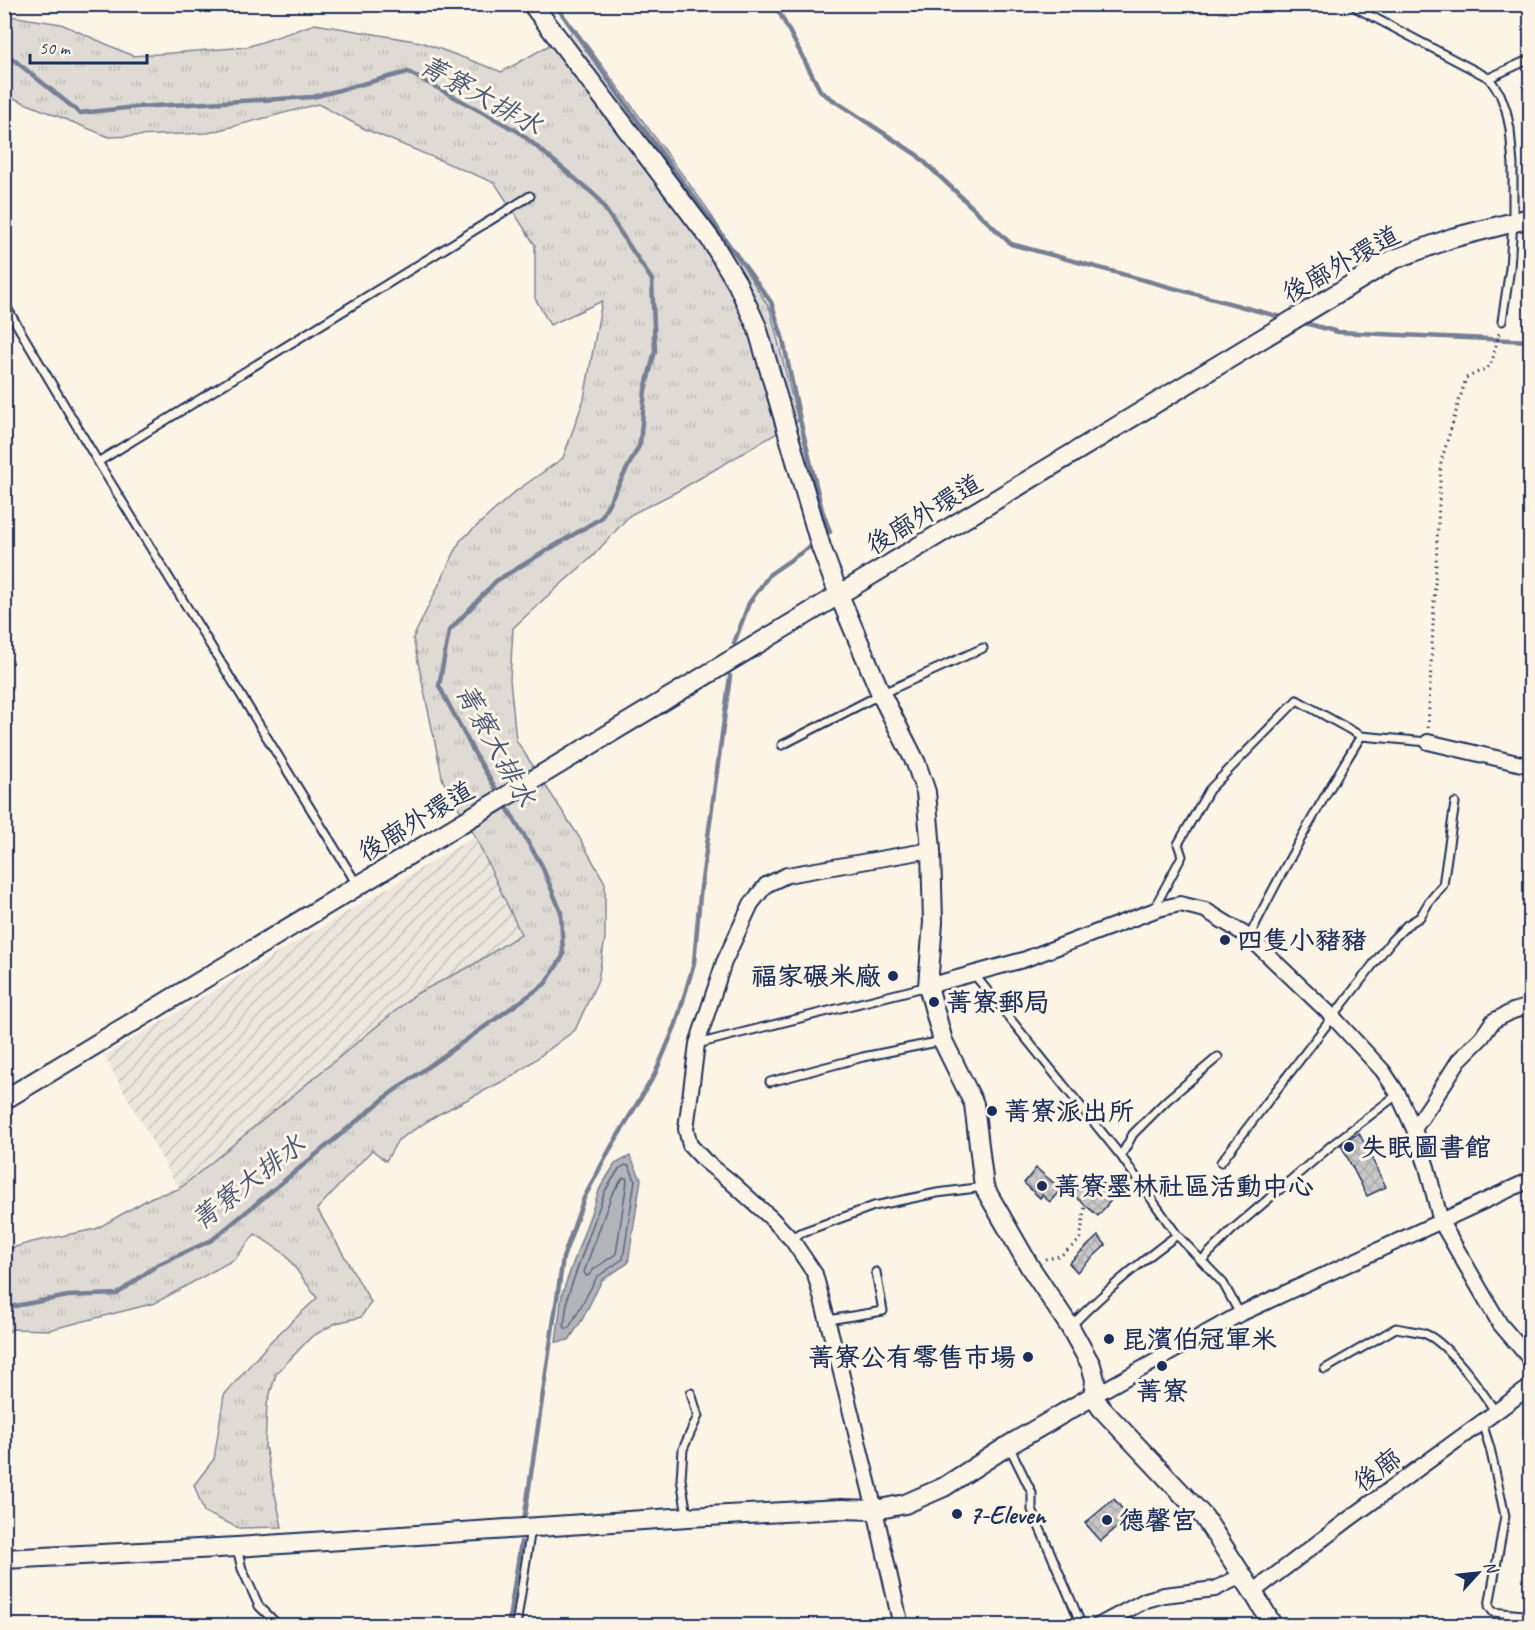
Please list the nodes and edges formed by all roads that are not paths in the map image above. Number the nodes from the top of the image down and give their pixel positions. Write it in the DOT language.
graph roads {
  1 [pos="532,4"];
  2 [pos="1353,4"];
  3 [pos="1530,59"];
  4 [pos="1489,78"];
  5 [pos="530,196"];
  6 [pos="1522,220"];
  7 [pos="4,303"];
  8 [pos="1502,321"];
  9 [pos="98,462"];
  10 [pos="839,595"];
  11 [pos="983,648"];
  12 [pos="881,694"];
  13 [pos="1361,736"];
  14 [pos="1428,742"];
  15 [pos="782,745"];
  16 [pos="1530,766"];
  17 [pos="1455,803"];
  18 [pos="931,850"];
  19 [pos="358,886"];
  20 [pos="1158,909"];
  21 [pos="1249,937"];
  22 [pos="973,974"];
  23 [pos="928,986"];
  24 [pos="1530,1006"];
  25 [pos="1333,1017"];
  26 [pos="943,1041"];
  27 [pos="697,1044"];
  28 [pos="1218,1057"];
  29 [pos="770,1082"];
  30 [pos="1398,1094"];
  31 [pos="4,1100"];
  32 [pos="1414,1128"];
  33 [pos="1121,1156"];
  34 [pos="1221,1162"];
  35 [pos="1530,1180"];
  36 [pos="984,1187"];
  37 [pos="1441,1222"];
  38 [pos="1177,1234"];
  39 [pos="792,1240"];
  40 [pos="1202,1260"];
  41 [pos="876,1272"];
  42 [pos="1240,1314"];
  43 [pos="828,1320"];
  44 [pos="1070,1327"];
  45 [pos="1530,1359"];
  46 [pos="1325,1369"];
  47 [pos="1530,1388"];
  48 [pos="691,1394"];
  49 [pos="1093,1396"];
  50 [pos="1496,1413"];
  51 [pos="1482,1423"];
  52 [pos="1009,1445"];
  53 [pos="875,1510"];
  54 [pos="688,1517"];
  55 [pos="531,1528"];
  56 [pos="237,1547"];
  57 [pos="4,1559"];
  58 [pos="1241,1576"];
  59 [pos="1253,1592"];
  60 [pos="1527,1616"];
  61 [pos="279,1626"];
  62 [pos="516,1626"];
  63 [pos="901,1626"];
  64 [pos="1082,1626"];
  65 [pos="1098,1626"];
  66 [pos="1273,1626"];
  67 [pos="1521,1626"];
  1 -- 10 [label="street"];
  2 -- 4 [label="lane"];
  3 -- 4 [label="lane"];
  4 -- 6 [label="lane"];
  5 -- 9 [label="lane"];
  6 -- 8 [label="lane"];
  6 -- 10 [label="street, 後廍外環道"];
  7 -- 9 [label="lane"];
  9 -- 19 [label="lane"];
  10 -- 12 [label="street"];
  10 -- 19 [label="street, 後廍外環道"];
  11 -- 12 [label="lane"];
  12 -- 15 [label="lane"];
  12 -- 18 [label="street"];
  13 -- 14 [label="lane"];
  13 -- 20 [label="lane"];
  13 -- 21 [label="lane"];
  14 -- 16 [label="street"];
  17 -- 25 [label="lane"];
  18 -- 23 [label="street"];
  18 -- 27 [label="street"];
  19 -- 31 [label="street, 後廍外環道"];
  20 -- 21 [label="street"];
  20 -- 22 [label="street"];
  21 -- 25 [label="street"];
  22 -- 23 [label="street"];
  22 -- 33 [label="lane"];
  23 -- 26 [label="street"];
  23 -- 27 [label="lane"];
  24 -- 32 [label="street"];
  25 -- 30 [label="street"];
  25 -- 34 [label="lane"];
  26 -- 29 [label="lane"];
  26 -- 36 [label="street"];
  27 -- 39 [label="street"];
  28 -- 33 [label="lane"];
  30 -- 32 [label="street"];
  30 -- 40 [label="lane"];
  32 -- 37 [label="street"];
  33 -- 38 [label="lane"];
  35 -- 37 [label="street"];
  36 -- 39 [label="lane"];
  36 -- 44 [label="street"];
  37 -- 42 [label="street"];
  37 -- 45 [label="street"];
  38 -- 40 [label="lane"];
  38 -- 44 [label="lane"];
  39 -- 43 [label="street"];
  40 -- 42 [label="lane"];
  41 -- 43 [label="lane"];
  42 -- 49 [label="street"];
  43 -- 53 [label="street"];
  44 -- 49 [label="street"];
  46 -- 50 [label="lane"];
  47 -- 50 [label="street, 後廍"];
  48 -- 54 [label="lane"];
  49 -- 52 [label="street"];
  49 -- 58 [label="street"];
  50 -- 51 [label="street, 後廍"];
  51 -- 59 [label="street, 後廍"];
  51 -- 60 [label="lane"];
  52 -- 53 [label="street"];
  52 -- 64 [label="lane"];
  53 -- 54 [label="street"];
  53 -- 63 [label="street"];
  54 -- 55 [label="street"];
  55 -- 56 [label="street"];
  55 -- 62 [label="lane"];
  56 -- 57 [label="street"];
  56 -- 61 [label="lane"];
  58 -- 59 [label="street"];
  58 -- 65 [label="street"];
  59 -- 66 [label="street"];
  60 -- 67 [label="lane"];
}
